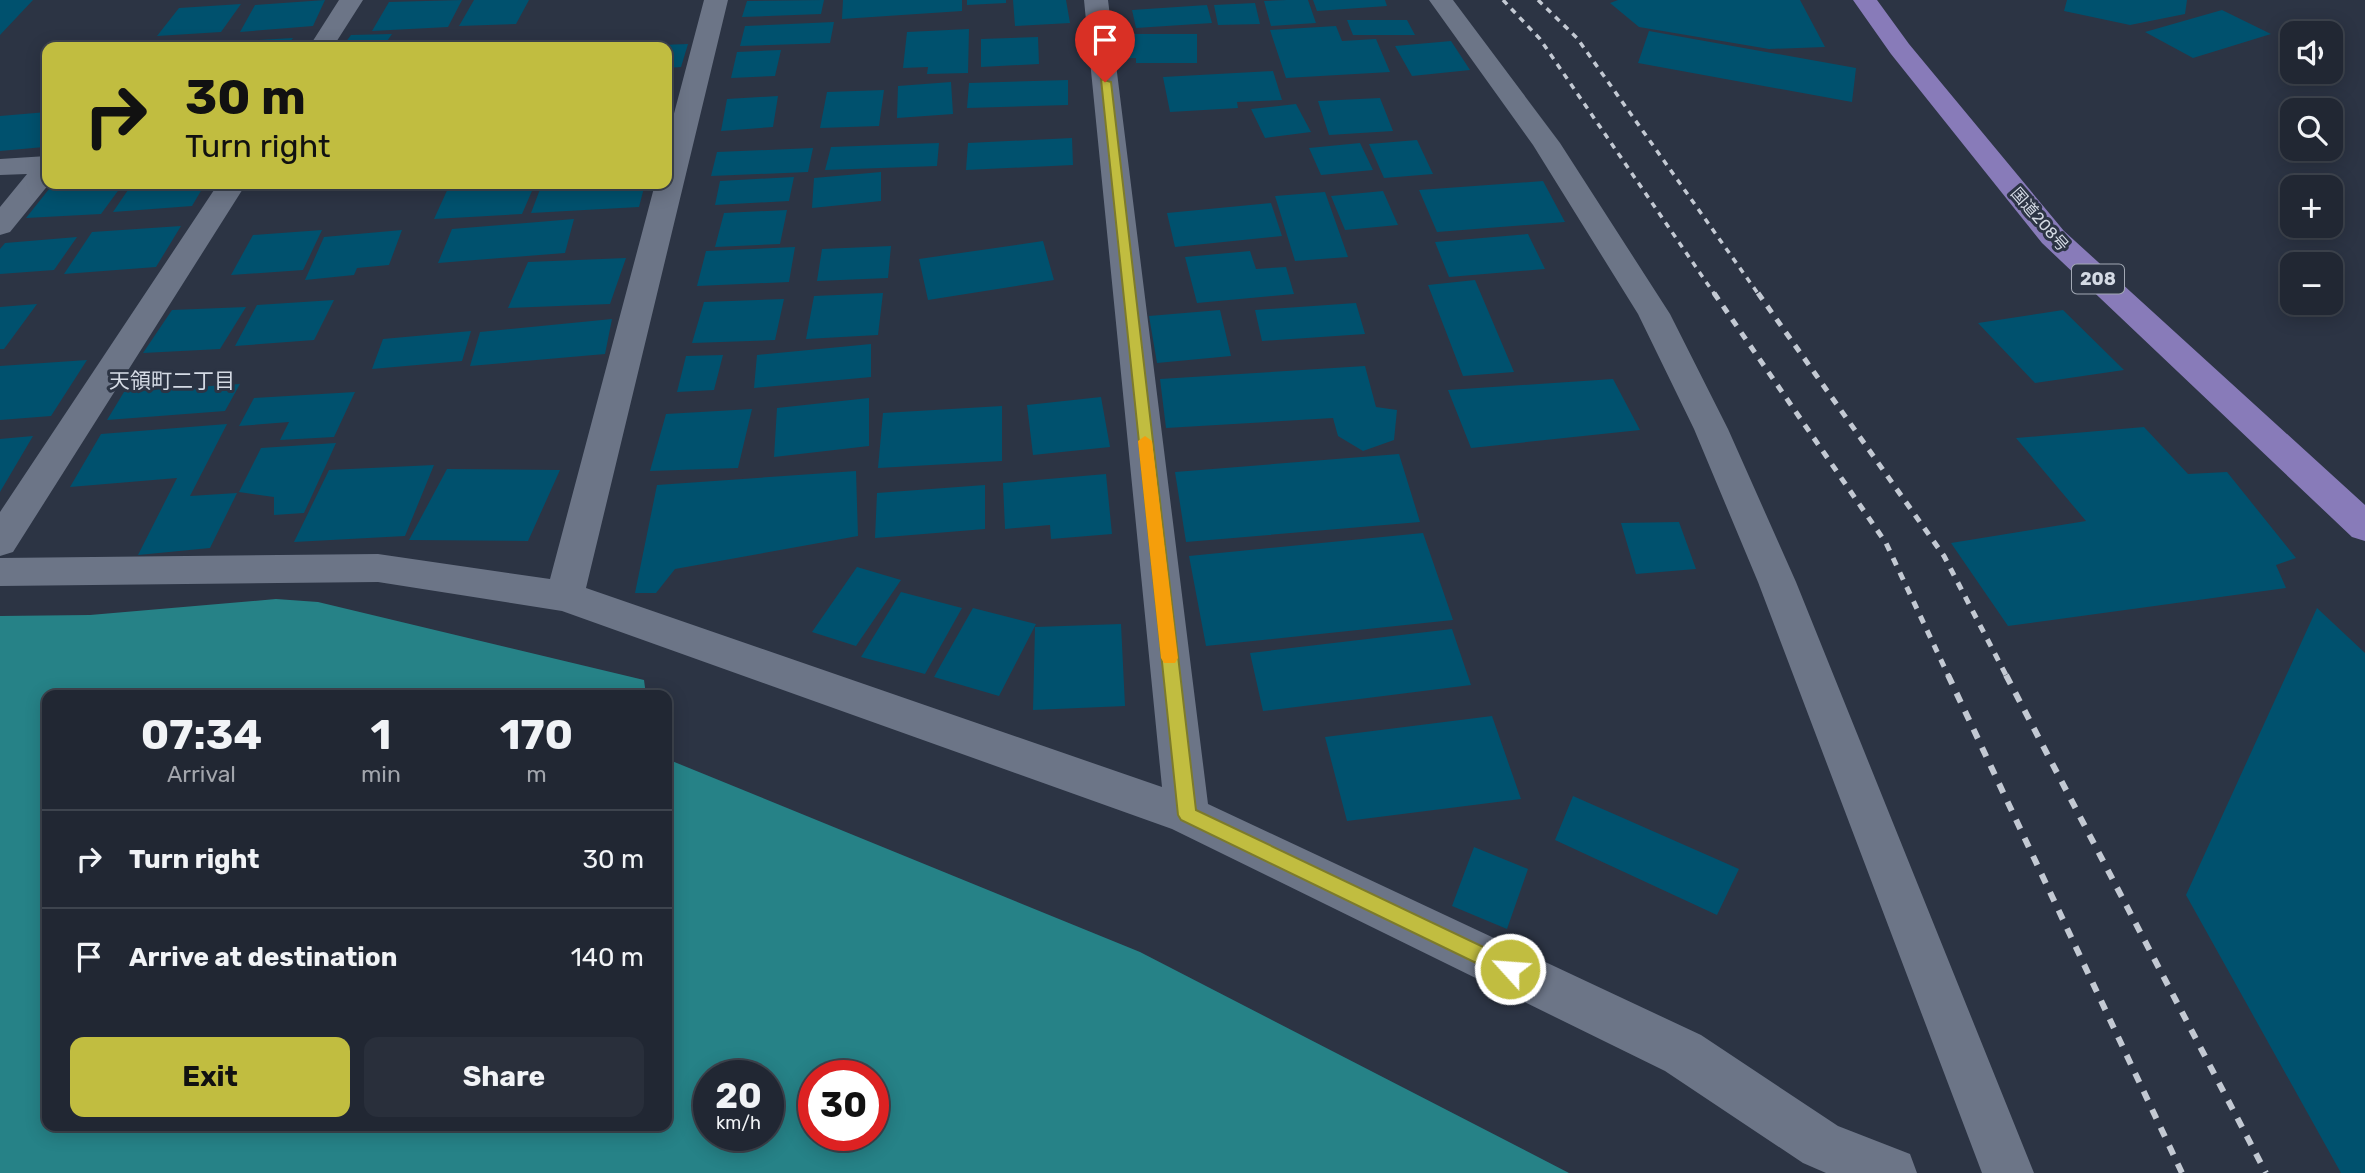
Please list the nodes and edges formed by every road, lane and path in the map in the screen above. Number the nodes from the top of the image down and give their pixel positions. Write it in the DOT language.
graph roads {
  1 [pos="351,0"];
  2 [pos="716,0"];
  3 [pos="1096,0"];
  4 [pos="1441,0"];
  5 [pos="1865,0"];
  6 [pos="324,42"];
  7 [pos="42,166"];
  8 [pos="0,167"];
  9 [pos="42,172"];
  10 [pos="672,174"];
  11 [pos="229,189"];
  12 [pos="668,189"];
  13 [pos="0,226"];
  14 [pos="2365,527"];
  15 [pos="0,542"];
  16 [pos="0,572"];
  17 [pos="565,596"];
  18 [pos="1187,815"];
  19 [pos="1891,1173"];
  20 [pos="2008,1173"];
  1 -- 6 [label="street"];
  2 -- 10 [label="street"];
  3 -- 18 [label="street"];
  4 -- 20 [label="street"];
  5 -- 14 [label="highway, 国道208号 / 208"];
  7 -- 8 [label="street"];
  9 -- 13 [label="street"];
  11 -- 15 [label="street"];
  12 -- 17 [label="street"];
  16 -- 17 [label="street"];
  17 -- 18 [label="street"];
  18 -- 19 [label="street"];
}
